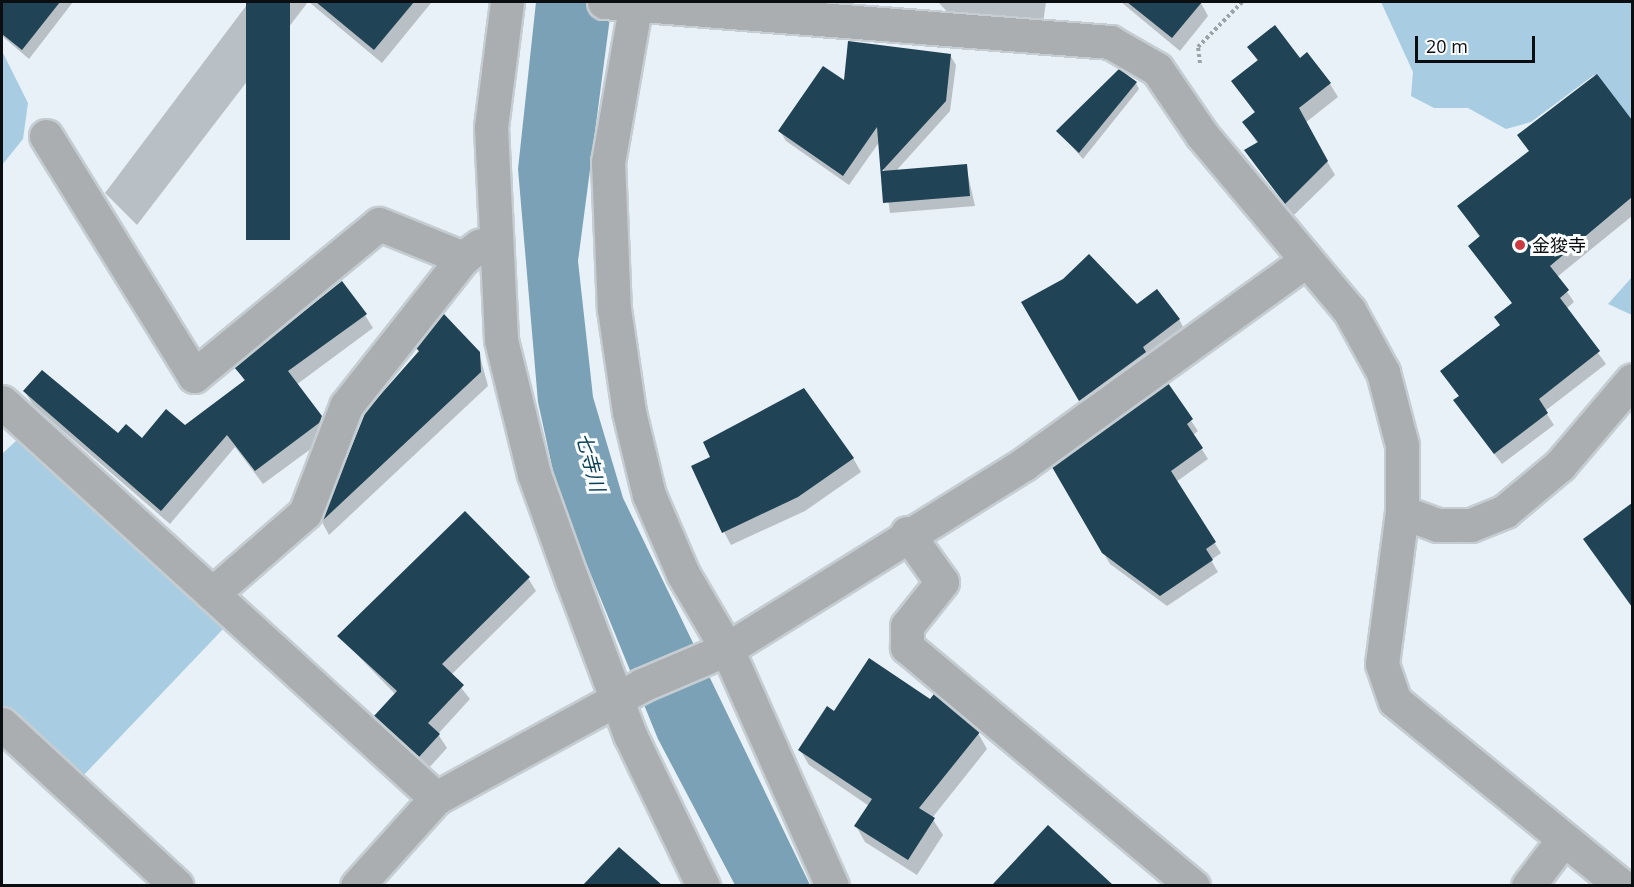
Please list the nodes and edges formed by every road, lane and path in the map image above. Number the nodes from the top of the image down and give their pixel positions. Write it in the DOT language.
graph roads {
  1 [pos="507,2"];
  2 [pos="1242,2"];
  3 [pos="623,3"];
  4 [pos="1201,67"];
  5 [pos="46,136"];
  6 [pos="493,236"];
  7 [pos="463,258"];
  8 [pos="1305,261"];
  9 [pos="1632,380"];
  10 [pos="7,417"];
  11 [pos="1402,512"];
  12 [pos="907,533"];
  13 [pos="212,594"];
  14 [pos="714,654"];
  15 [pos="630,692"];
  16 [pos="2,724"];
  17 [pos="436,798"];
  18 [pos="1562,842"];
  19 [pos="177,885"];
  20 [pos="357,885"];
  21 [pos="703,885"];
  22 [pos="832,885"];
  23 [pos="1192,885"];
  24 [pos="1528,885"];
  25 [pos="1622,885"];
  1 -- 6 [label="street"];
  2 -- 4 [label="path"];
  3 -- 8 [label="street"];
  3 -- 14 [label="street"];
  5 -- 7 [label="street"];
  6 -- 7 [label="street"];
  6 -- 15 [label="street"];
  7 -- 13 [label="street"];
  8 -- 11 [label="street"];
  8 -- 12 [label="street"];
  9 -- 11 [label="street"];
  10 -- 13 [label="street"];
  11 -- 18 [label="street"];
  12 -- 14 [label="street"];
  12 -- 23 [label="street"];
  13 -- 17 [label="street"];
  14 -- 15 [label="street"];
  14 -- 22 [label="street"];
  15 -- 17 [label="street"];
  15 -- 21 [label="street"];
  16 -- 19 [label="street"];
  17 -- 20 [label="street"];
  18 -- 24 [label="street"];
  18 -- 25 [label="street"];
}
